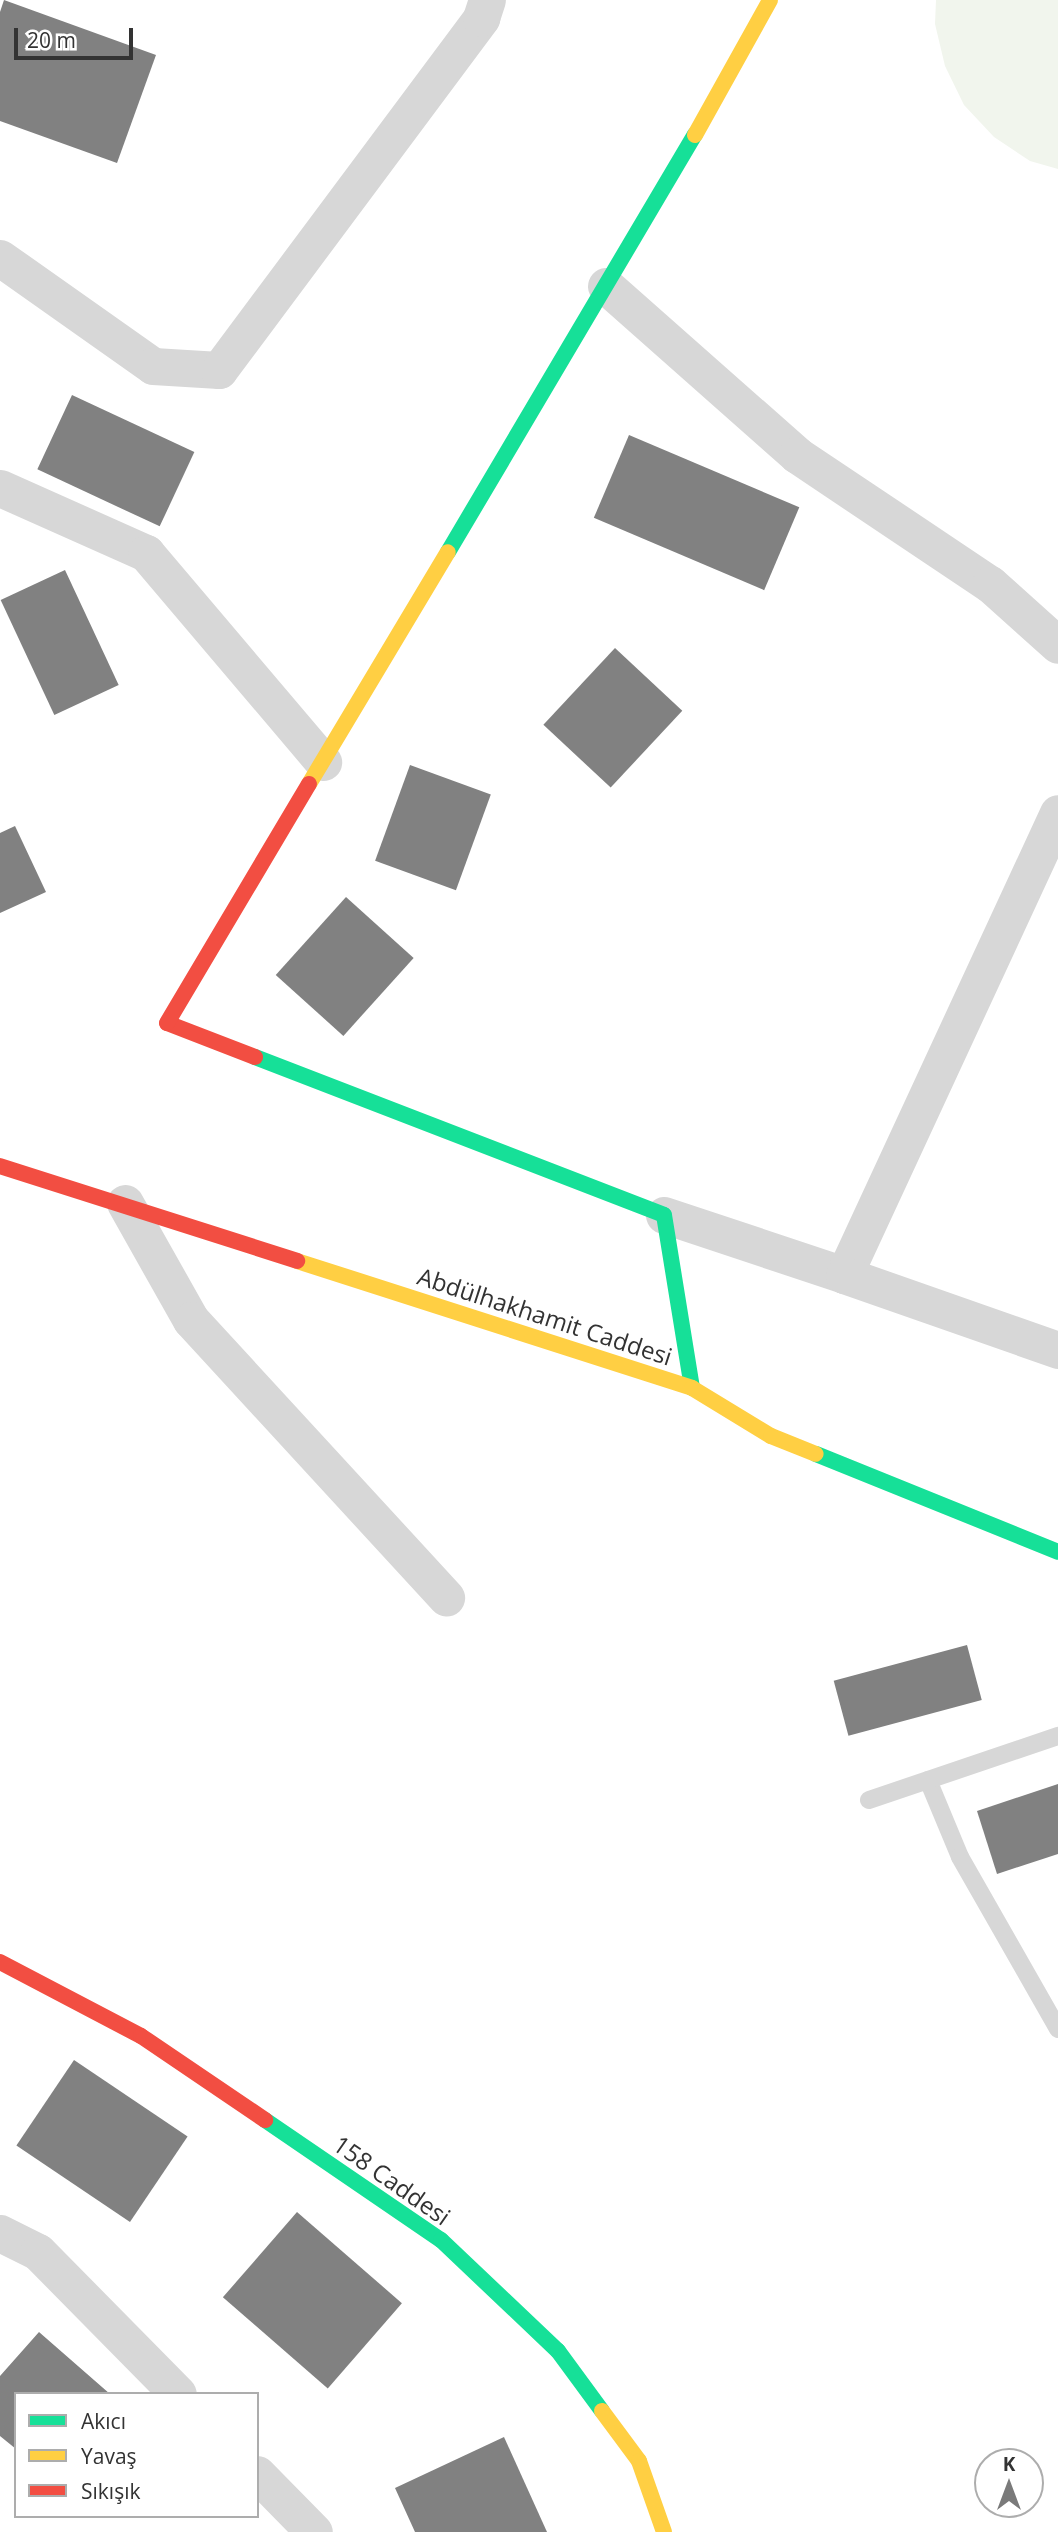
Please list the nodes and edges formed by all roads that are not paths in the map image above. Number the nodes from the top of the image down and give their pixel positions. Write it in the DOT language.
graph roads {
  1 [pos="487,0"];
  2 [pos="770,0"];
  3 [pos="0,258"];
  4 [pos="606,286"];
  5 [pos="0,488"];
  6 [pos="1058,645"];
  7 [pos="323,762"];
  8 [pos="1058,813"];
  9 [pos="0,1166"];
  10 [pos="125,1203"];
  11 [pos="664,1215"];
  12 [pos="844,1275"];
  13 [pos="1058,1350"];
  14 [pos="692,1388"];
  15 [pos="1058,1552"];
  16 [pos="446,1597"];
  17 [pos="1058,1736"];
  18 [pos="928,1780"];
  19 [pos="869,1800"];
  20 [pos="0,1962"];
  21 [pos="1058,2029"];
  22 [pos="0,2233"];
  23 [pos="176,2392"];
  24 [pos="259,2476"];
  25 [pos="314,2532"];
  26 [pos="664,2532"];
  1 -- 3 [label="street"];
  2 -- 4 [label="street"];
  4 -- 6 [label="street"];
  4 -- 7 [label="street"];
  5 -- 7 [label="street"];
  7 -- 11 [label="street"];
  8 -- 12 [label="street"];
  9 -- 10 [label="street, Abdülhakhamit Caddesi"];
  10 -- 14 [label="street, Abdülhakhamit Caddesi"];
  10 -- 16 [label="street"];
  11 -- 12 [label="street"];
  11 -- 14 [label="street"];
  12 -- 13 [label="street"];
  14 -- 15 [label="street, Abdülhakhamit Caddesi"];
  17 -- 18 [label="lane"];
  18 -- 19 [label="lane"];
  18 -- 21 [label="lane"];
  20 -- 26 [label="street, 158 Caddesi"];
  22 -- 23 [label="street"];
  24 -- 25 [label="street"];
}
